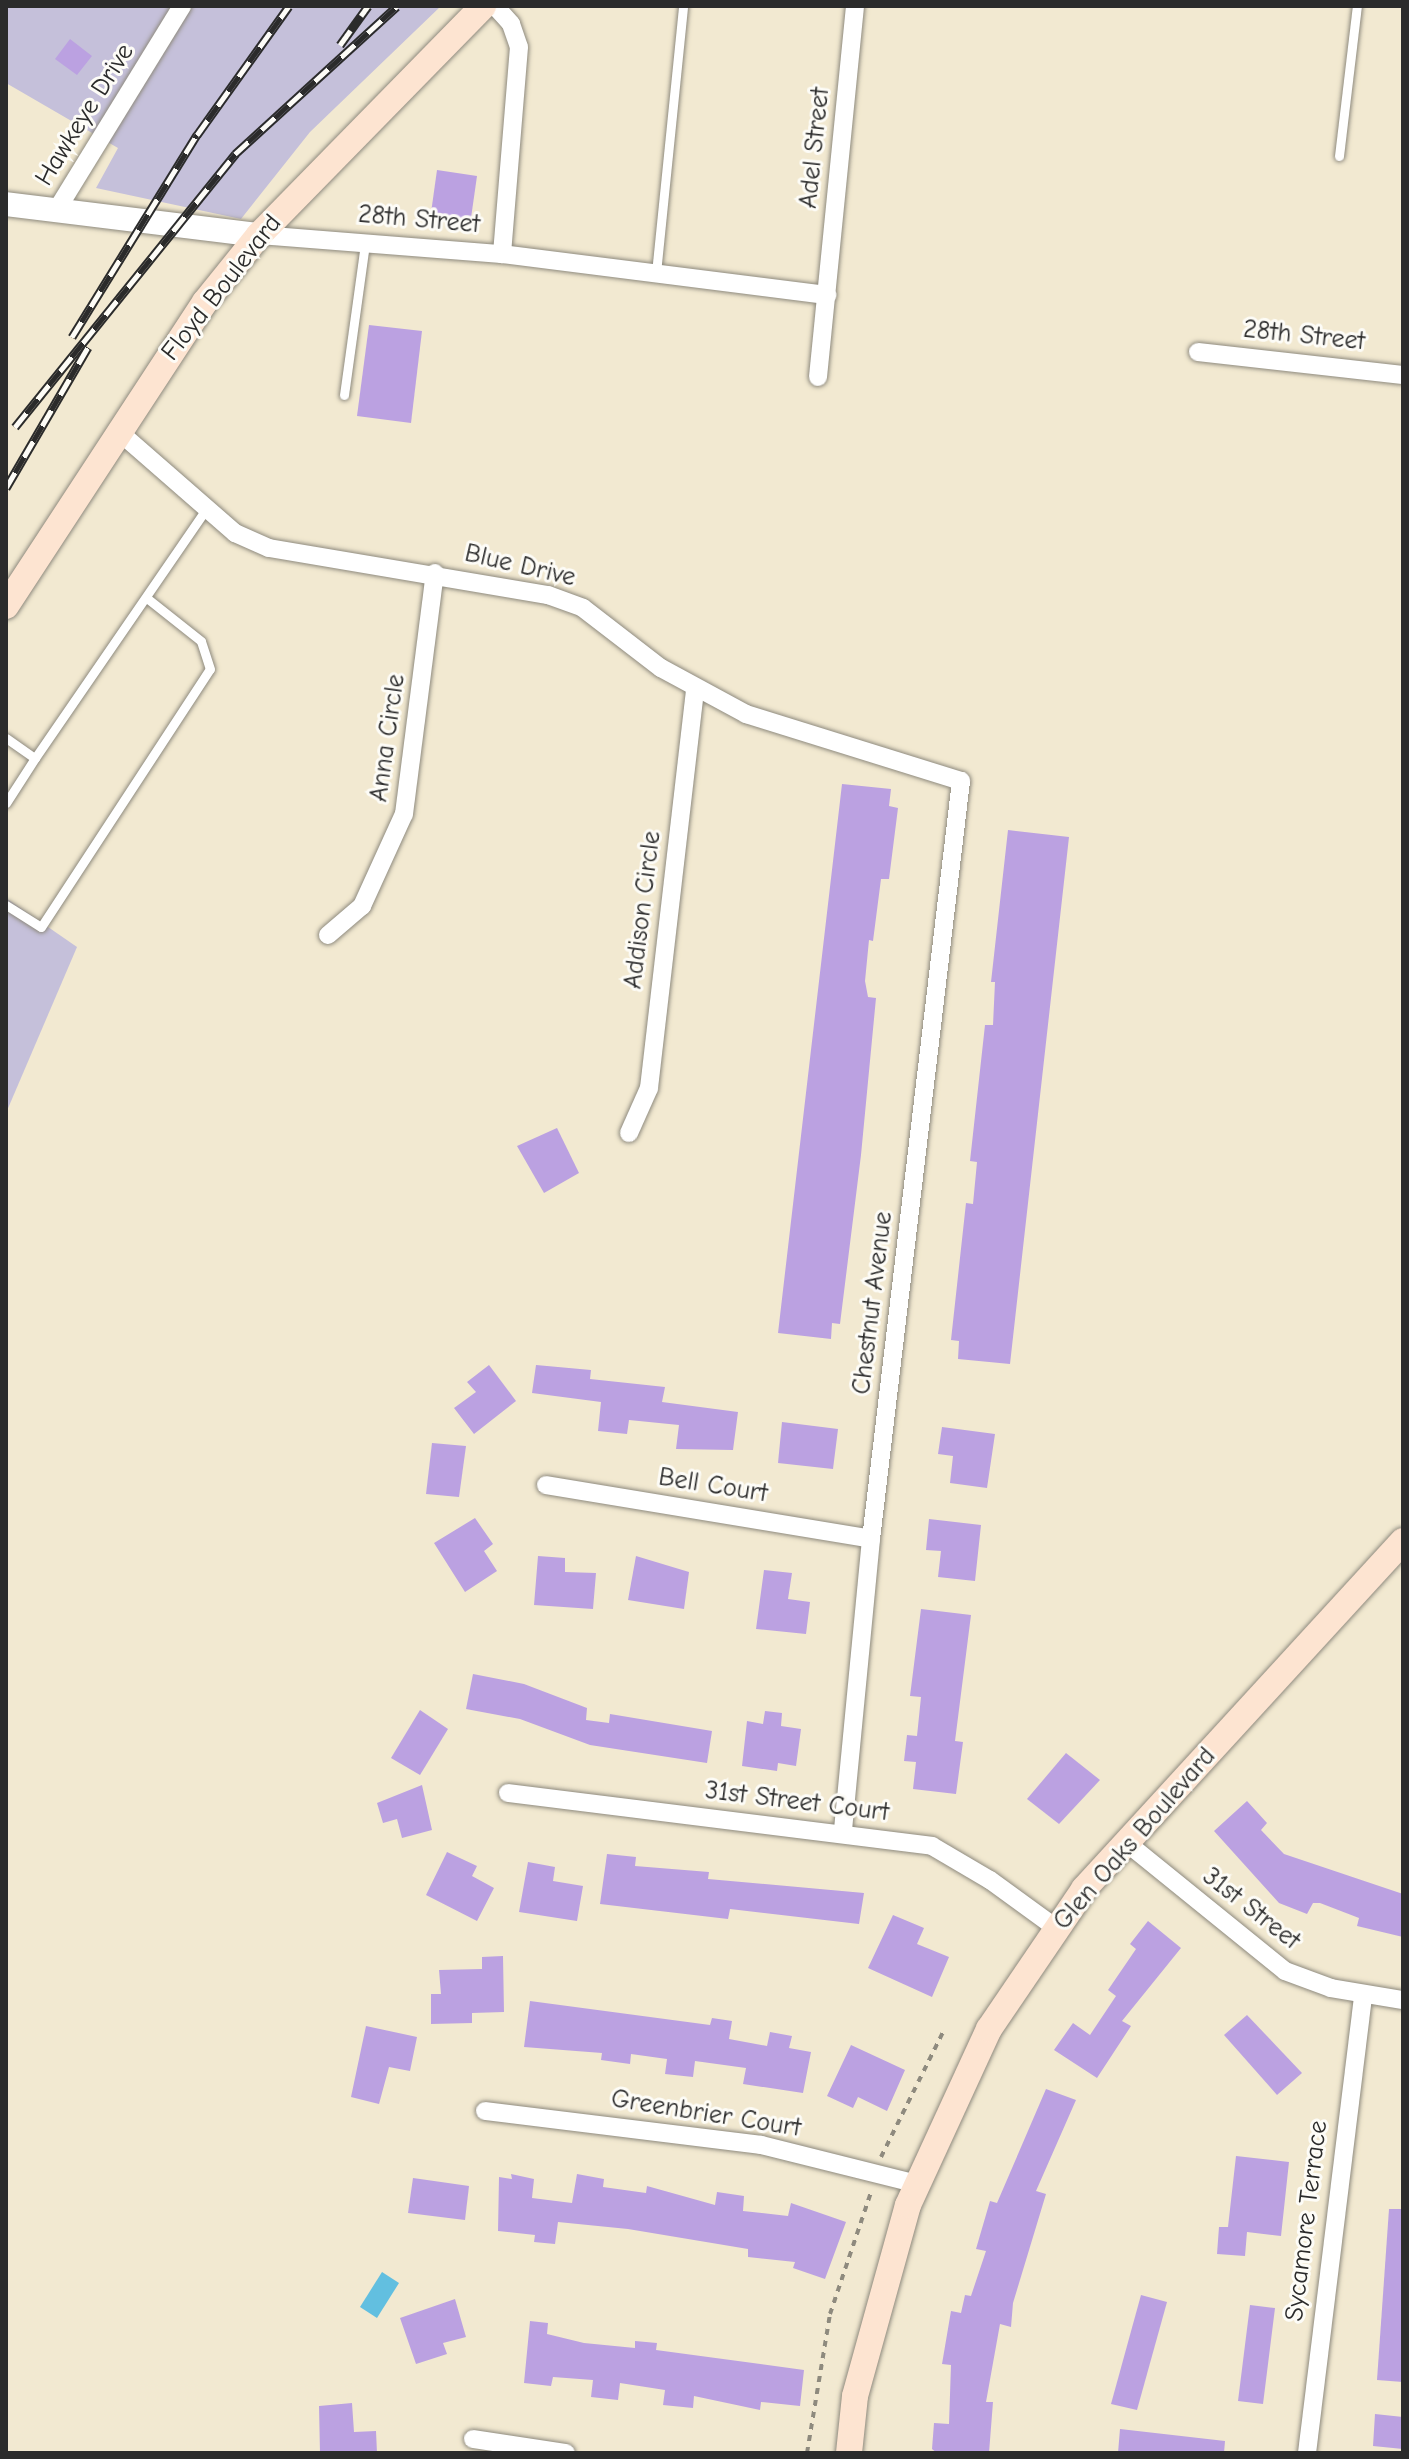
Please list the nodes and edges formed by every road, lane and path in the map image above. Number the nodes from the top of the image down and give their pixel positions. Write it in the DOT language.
graph roads {
  1 [pos="182,6"];
  2 [pos="483,6"];
  3 [pos="495,6"];
  4 [pos="683,6"];
  5 [pos="855,6"];
  6 [pos="1357,6"];
  7 [pos="1339,156"];
  8 [pos="6,204"];
  9 [pos="56,211"];
  10 [pos="259,235"];
  11 [pos="365,243"];
  12 [pos="502,254"];
  13 [pos="656,273"];
  14 [pos="827,295"];
  15 [pos="1198,352"];
  16 [pos="1403,375"];
  17 [pos="818,377"];
  18 [pos="344,395"];
  19 [pos="117,430"];
  20 [pos="207,508"];
  21 [pos="435,573"];
  22 [pos="148,599"];
  23 [pos="6,606"];
  24 [pos="695,690"];
  25 [pos="6,738"];
  26 [pos="35,758"];
  27 [pos="961,781"];
  28 [pos="6,803"];
  29 [pos="6,905"];
  30 [pos="328,935"];
  31 [pos="629,1133"];
  32 [pos="546,1485"];
  33 [pos="871,1539"];
  34 [pos="1403,1541"];
  35 [pos="508,1793"];
  36 [pos="843,1832"];
  37 [pos="1127,1843"];
  38 [pos="1056,1928"];
  39 [pos="1363,1995"];
  40 [pos="1403,2000"];
  41 [pos="943,2032"];
  42 [pos="485,2111"];
  43 [pos="878,2172"];
  44 [pos="917,2184"];
  45 [pos="473,2439"];
  46 [pos="566,2453"];
  47 [pos="807,2453"];
  48 [pos="849,2453"];
  49 [pos="1307,2453"];
  1 -- 9 [label="street, Hawkeye Drive"];
  2 -- 10 [label="main road, Floyd Boulevard"];
  3 -- 12 [label="street"];
  4 -- 13 [label="lane"];
  5 -- 14 [label="street, Adel Street"];
  6 -- 7 [label="lane"];
  8 -- 9 [label="street, 28th Street"];
  9 -- 10 [label="street, 28th Street"];
  10 -- 11 [label="street, 28th Street"];
  10 -- 19 [label="main road, Floyd Boulevard"];
  11 -- 12 [label="street, 28th Street"];
  11 -- 18 [label="lane"];
  12 -- 13 [label="street, 28th Street"];
  13 -- 14 [label="street, 28th Street"];
  14 -- 17 [label="street, Adel Street"];
  15 -- 16 [label="street, 28th Street"];
  19 -- 20 [label="street, Blue Drive"];
  19 -- 23 [label="main road, Floyd Boulevard"];
  20 -- 21 [label="street, Blue Drive"];
  20 -- 22 [label="lane"];
  21 -- 24 [label="street, Blue Drive"];
  21 -- 30 [label="street, Anna Circle"];
  22 -- 26 [label="lane"];
  22 -- 29 [label="lane"];
  24 -- 27 [label="street, Blue Drive"];
  24 -- 31 [label="street, Addison Circle"];
  25 -- 26 [label="lane"];
  26 -- 28 [label="lane"];
  27 -- 33 [label="street, Chestnut Avenue"];
  32 -- 33 [label="street, Bell Court"];
  33 -- 36 [label="street, Chestnut Avenue"];
  34 -- 37 [label="main road, Glen Oaks Boulevard"];
  35 -- 36 [label="street, 31st Street Court"];
  36 -- 38 [label="street, 31st Street Court"];
  37 -- 38 [label="main road, Glen Oaks Boulevard"];
  37 -- 39 [label="street, 31st Street"];
  38 -- 44 [label="main road, Glen Oaks Boulevard"];
  39 -- 40 [label="street, 31st Street"];
  39 -- 49 [label="street, Sycamore Terrace"];
  41 -- 43 [label="path"];
  42 -- 43 [label="street, Greenbrier Court"];
  43 -- 44 [label="street, Greenbrier Court"];
  43 -- 47 [label="path"];
  44 -- 48 [label="main road, Glen Oaks Boulevard"];
  45 -- 46 [label="street"];
}
